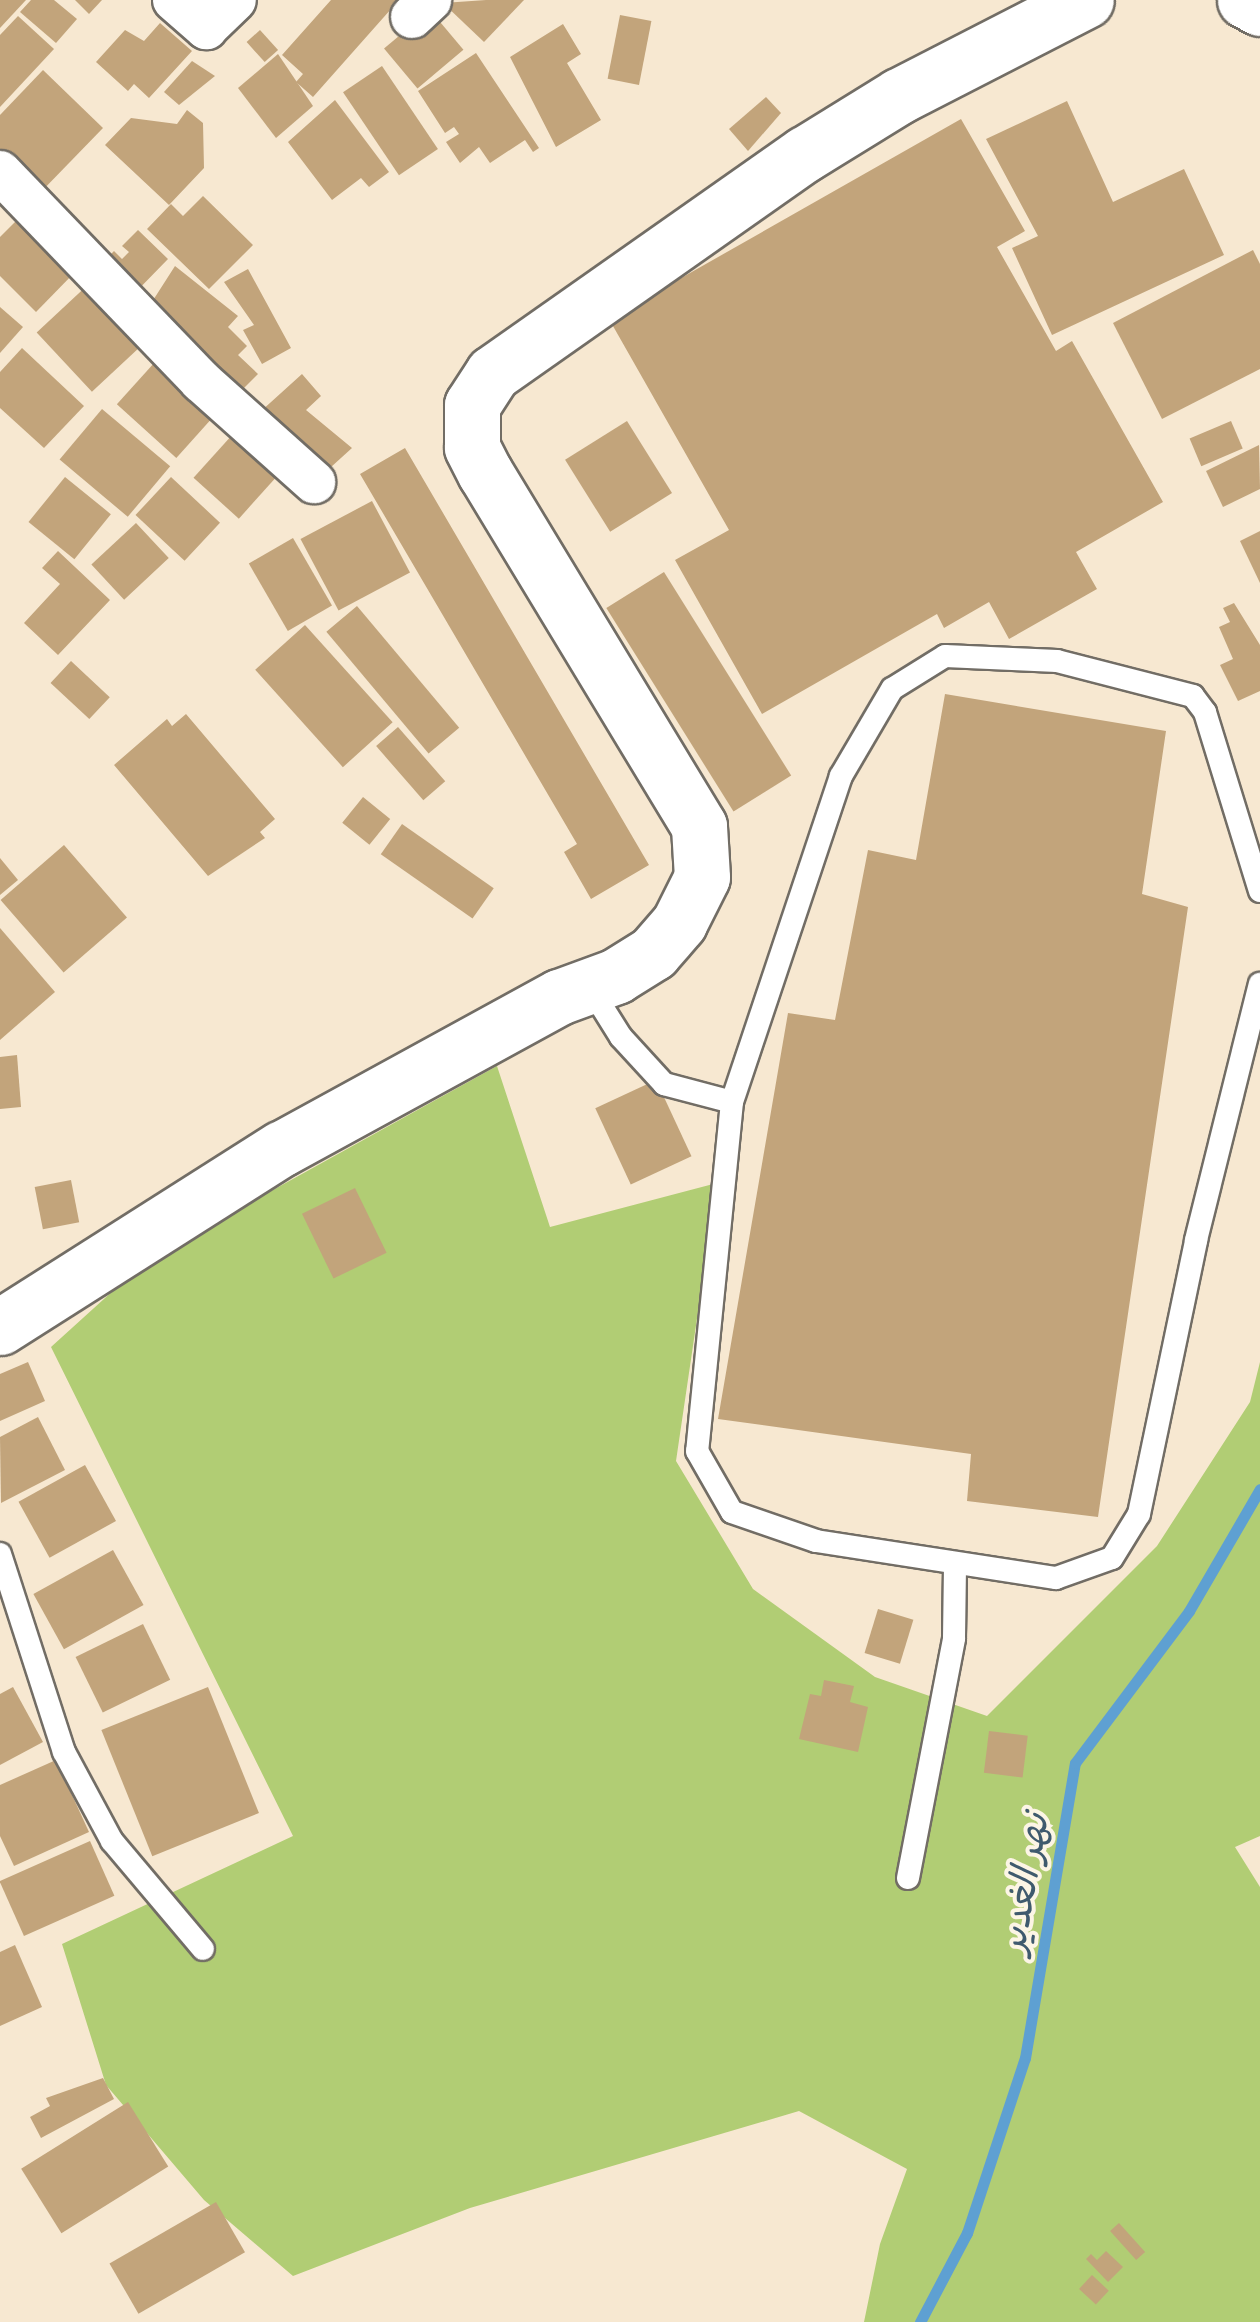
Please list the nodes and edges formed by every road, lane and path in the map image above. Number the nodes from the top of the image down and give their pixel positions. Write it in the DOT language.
graph roads {
  1 [pos="174,0"];
  2 [pos="235,0"];
  3 [pos="1086,0"];
  4 [pos="1245,0"];
  5 [pos="1260,8"];
  6 [pos="0,172"];
  7 [pos="314,482"];
  8 [pos="1260,891"];
  9 [pos="1260,984"];
  10 [pos="589,986"];
  11 [pos="732,1102"];
  12 [pos="0,1327"];
  13 [pos="0,1554"];
  14 [pos="955,1564"];
  15 [pos="908,1878"];
  16 [pos="203,1949"];
  1 -- 2 [label="street"];
  3 -- 10 [label="street"];
  4 -- 5 [label="street"];
  6 -- 7 [label="street"];
  8 -- 11 [label="lane"];
  9 -- 14 [label="lane"];
  10 -- 11 [label="lane"];
  10 -- 12 [label="street"];
  11 -- 14 [label="lane"];
  13 -- 16 [label="lane"];
  14 -- 15 [label="lane"];
}
